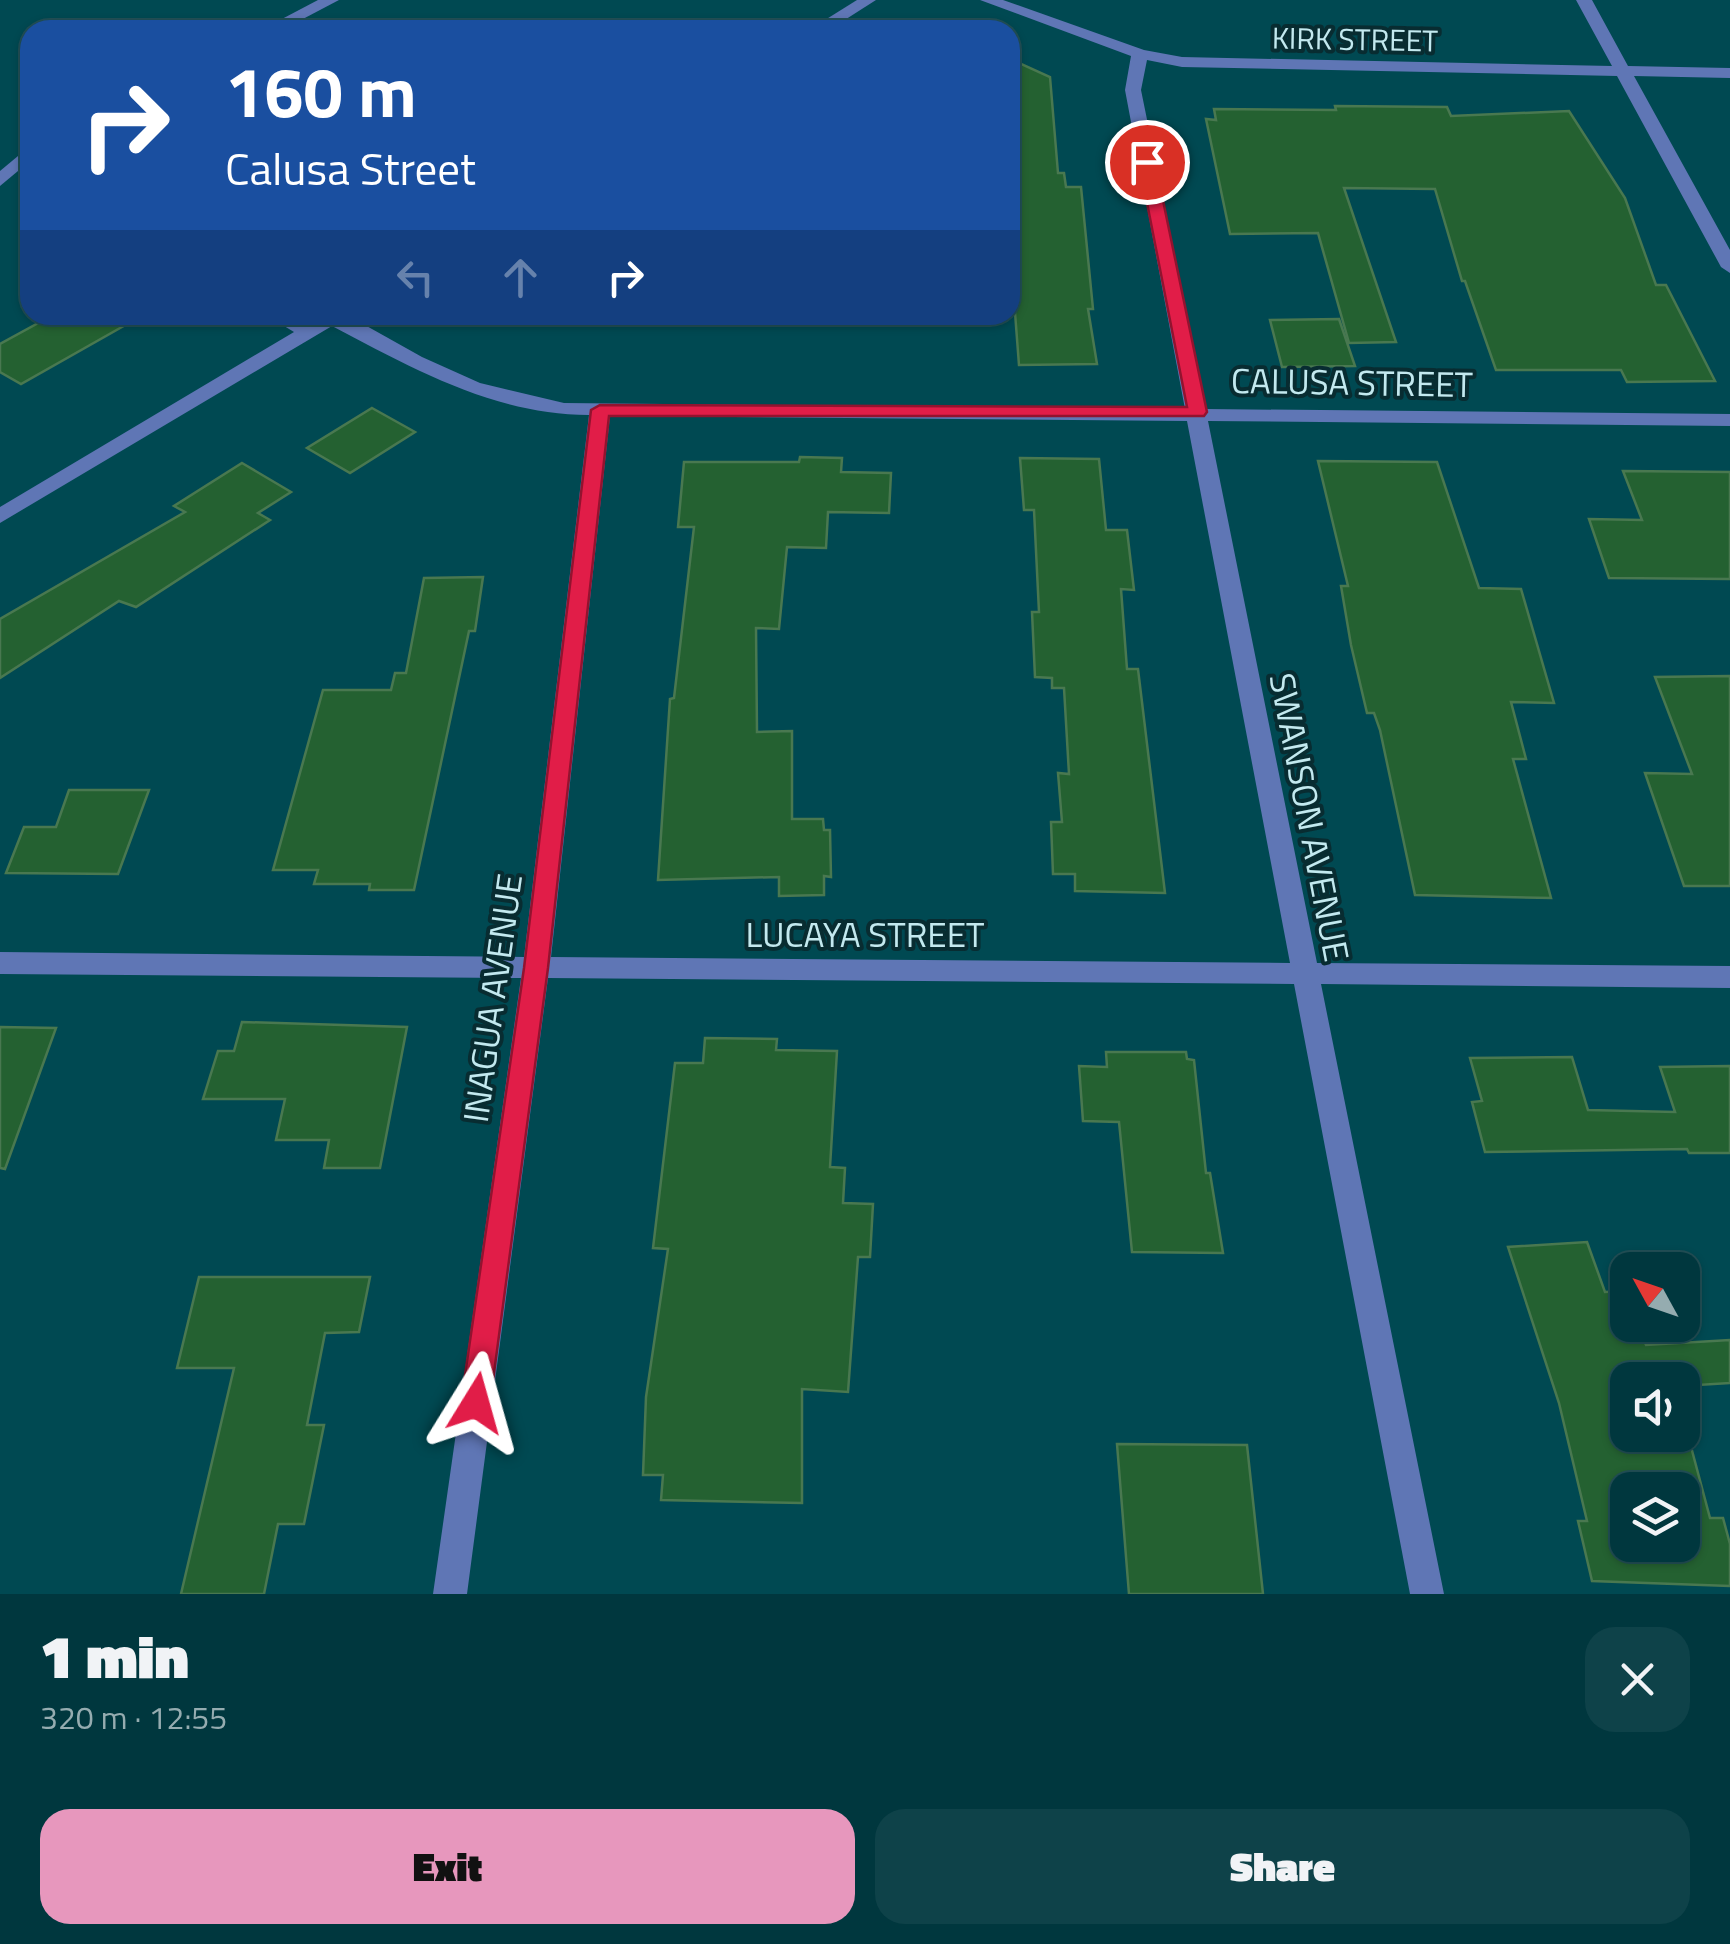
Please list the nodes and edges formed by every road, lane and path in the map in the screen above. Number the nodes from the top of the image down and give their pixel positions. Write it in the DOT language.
graph roads {
  1 [pos="331,0"];
  2 [pos="868,0"];
  3 [pos="988,0"];
  4 [pos="1584,0"];
  5 [pos="290,20"];
  6 [pos="834,20"];
  7 [pos="1140,54"];
  8 [pos="1624,72"];
  9 [pos="1730,73"];
  10 [pos="1730,267"];
  11 [pos="295,325"];
  12 [pos="321,325"];
  13 [pos="349,325"];
  14 [pos="309,332"];
  15 [pos="600,410"];
  16 [pos="1198,412"];
  17 [pos="1730,420"];
  18 [pos="0,516"];
  19 [pos="0,963"];
  20 [pos="536,968"];
  21 [pos="1304,972"];
  22 [pos="1730,977"];
  23 [pos="450,1594"];
  24 [pos="1427,1594"];
  1 -- 5 [label="street"];
  2 -- 6 [label="street"];
  3 -- 7 [label="street, KIRK STREET"];
  4 -- 8 [label="street"];
  7 -- 8 [label="street, KIRK STREET"];
  7 -- 16 [label="street, SWANSON AVENUE"];
  8 -- 9 [label="street, KIRK STREET"];
  8 -- 10 [label="street"];
  11 -- 14 [label="street"];
  12 -- 14 [label="street"];
  13 -- 15 [label="street, CALUSA STREET"];
  14 -- 18 [label="street"];
  15 -- 16 [label="street, CALUSA STREET"];
  15 -- 20 [label="street, INAGUA AVENUE"];
  16 -- 17 [label="street, CALUSA STREET"];
  16 -- 21 [label="street, SWANSON AVENUE"];
  19 -- 20 [label="street, LUCAYA STREET"];
  20 -- 21 [label="street, LUCAYA STREET"];
  20 -- 23 [label="street, INAGUA AVENUE"];
  21 -- 22 [label="street, LUCAYA STREET"];
  21 -- 24 [label="street, SWANSON AVENUE"];
}
